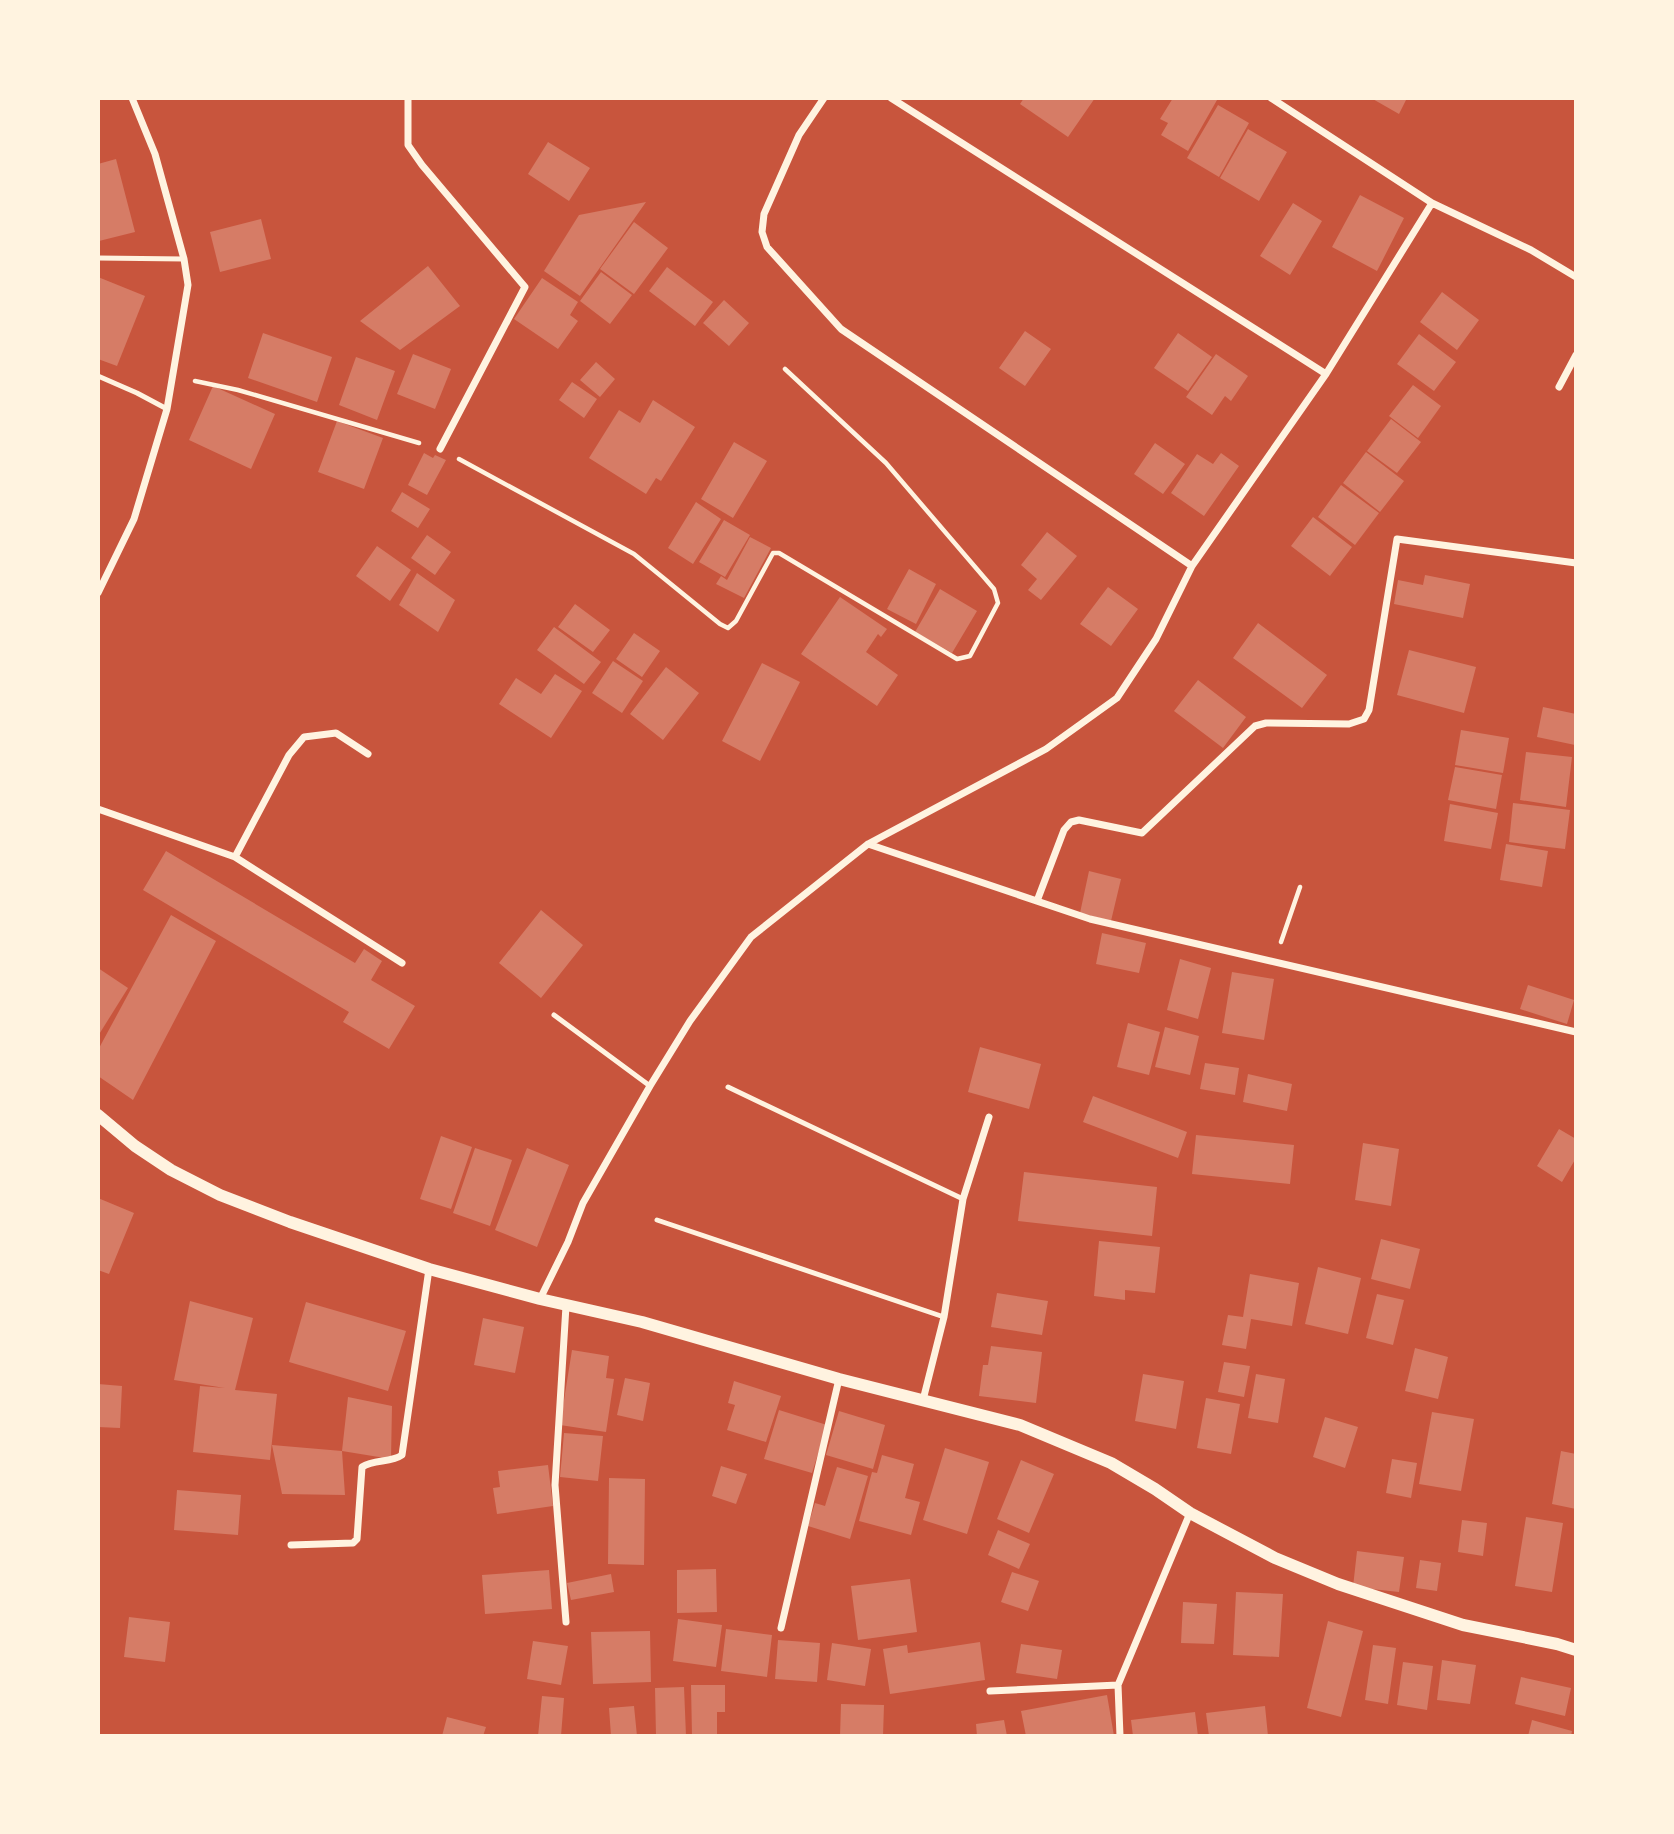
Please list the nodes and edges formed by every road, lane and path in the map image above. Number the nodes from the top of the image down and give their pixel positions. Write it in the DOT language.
graph roads {
  1 [pos="132,98"];
  2 [pos="408,98"];
  3 [pos="824,98"];
  4 [pos="891,98"];
  5 [pos="1271,98"];
  6 [pos="1432,203"];
  7 [pos="98,258"];
  8 [pos="184,259"];
  9 [pos="1576,277"];
  10 [pos="1576,355"];
  11 [pos="785,369"];
  12 [pos="1326,373"];
  13 [pos="98,376"];
  14 [pos="173,377"];
  15 [pos="1559,387"];
  16 [pos="167,409"];
  17 [pos="440,449"];
  18 [pos="1576,563"];
  19 [pos="1192,566"];
  20 [pos="98,593"];
  21 [pos="368,754"];
  22 [pos="98,809"];
  23 [pos="868,844"];
  24 [pos="235,857"];
  25 [pos="1300,887"];
  26 [pos="1037,901"];
  27 [pos="1274,962"];
  28 [pos="402,963"];
  29 [pos="554,1015"];
  30 [pos="1576,1032"];
  31 [pos="650,1086"];
  32 [pos="728,1087"];
  33 [pos="98,1115"];
  34 [pos="989,1118"];
  35 [pos="963,1199"];
  36 [pos="657,1220"];
  37 [pos="429,1269"];
  38 [pos="540,1299"];
  39 [pos="566,1306"];
  40 [pos="944,1317"];
  41 [pos="839,1379"];
  42 [pos="923,1400"];
  43 [pos="1190,1513"];
  44 [pos="290,1545"];
  45 [pos="566,1622"];
  46 [pos="781,1628"];
  47 [pos="1576,1650"];
  48 [pos="1118,1685"];
  49 [pos="990,1691"];
  50 [pos="1120,1736"];
  1 -- 8 [label="street"];
  2 -- 17 [label="street"];
  3 -- 19 [label="street"];
  4 -- 12 [label="street"];
  5 -- 6 [label="street"];
  6 -- 9 [label="street"];
  6 -- 12 [label="street"];
  7 -- 8 [label="lane"];
  8 -- 14 [label="street"];
  10 -- 15 [label="street"];
  11 -- 17 [label="path"];
  12 -- 19 [label="street"];
  13 -- 16 [label="lane"];
  14 -- 16 [label="street"];
  14 -- 17 [label="path"];
  16 -- 20 [label="street"];
  18 -- 26 [label="street"];
  19 -- 23 [label="street"];
  21 -- 24 [label="street"];
  22 -- 24 [label="street"];
  23 -- 26 [label="street"];
  23 -- 31 [label="street"];
  24 -- 28 [label="street"];
  25 -- 27 [label="path"];
  26 -- 27 [label="street"];
  27 -- 30 [label="street"];
  29 -- 31 [label="lane"];
  31 -- 38 [label="street"];
  32 -- 35 [label="lane"];
  33 -- 37 [label="street"];
  34 -- 35 [label="street"];
  35 -- 40 [label="street"];
  36 -- 40 [label="lane"];
  37 -- 38 [label="street"];
  37 -- 44 [label="street"];
  38 -- 39 [label="street"];
  39 -- 41 [label="street"];
  39 -- 45 [label="street"];
  40 -- 42 [label="street"];
  41 -- 42 [label="street"];
  41 -- 46 [label="street"];
  42 -- 43 [label="street"];
  43 -- 47 [label="street"];
  43 -- 48 [label="street"];
  48 -- 49 [label="street"];
  48 -- 50 [label="street"];
}
